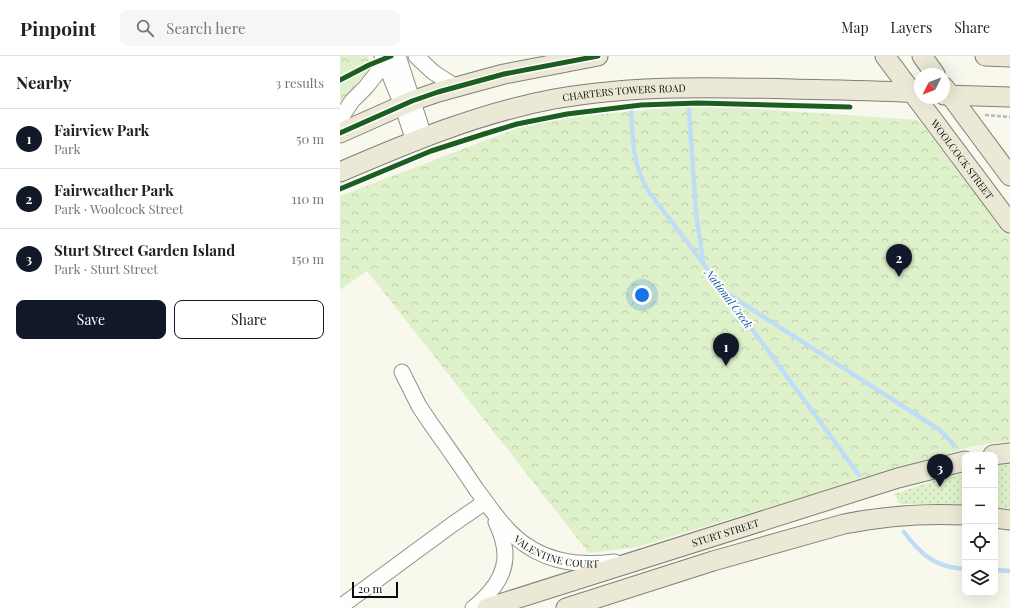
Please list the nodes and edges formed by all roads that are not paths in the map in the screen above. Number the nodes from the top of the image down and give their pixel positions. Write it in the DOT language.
graph roads {
  1 [pos="416,56"];
  2 [pos="598,56"];
  3 [pos="885,56"];
  4 [pos="922,56"];
  5 [pos="985,56"];
  6 [pos="1010,57"];
  7 [pos="388,58"];
  8 [pos="931,68"];
  9 [pos="456,87"];
  10 [pos="914,91"];
  11 [pos="950,92"];
  12 [pos="914,93"];
  13 [pos="950,97"];
  14 [pos="1010,97"];
  15 [pos="407,103"];
  16 [pos="924,104"];
  17 [pos="340,119"];
  18 [pos="340,133"];
  19 [pos="419,138"];
  20 [pos="340,172"];
  21 [pos="1010,176"];
  22 [pos="1010,223"];
  23 [pos="402,372"];
  24 [pos="1010,452"];
  25 [pos="998,454"];
  26 [pos="962,462"];
  27 [pos="485,502"];
  28 [pos="962,515"];
  29 [pos="998,518"];
  30 [pos="1010,520"];
  31 [pos="646,558"];
  32 [pos="340,607"];
  33 [pos="473,608"];
  34 [pos="487,608"];
  35 [pos="566,608"];
  1 -- 9 [label="street"];
  2 -- 9 [label="main road"];
  3 -- 10 [label="main road, WOOLCOCK STREET"];
  4 -- 8 [label="main road"];
  5 -- 6 [label="main road"];
  7 -- 15 [label="street"];
  7 -- 17 [label="street"];
  9 -- 15 [label="main road"];
  11 -- 14 [label="main road"];
  12 -- 19 [label="main road, CHARTERS TOWERS ROAD"];
  13 -- 21 [label="main road"];
  15 -- 18 [label="main road"];
  15 -- 19 [label="street"];
  16 -- 22 [label="main road, WOOLCOCK STREET"];
  19 -- 20 [label="main road, CHARTERS TOWERS ROAD"];
  23 -- 27 [label="street, VALENTINE COURT"];
  24 -- 25 [label="main road"];
  26 -- 31 [label="main road, STURT STREET"];
  27 -- 31 [label="street, VALENTINE COURT"];
  27 -- 32 [label="street"];
  27 -- 33 [label="street, VALENTINE COURT"];
  28 -- 35 [label="main road"];
  29 -- 30 [label="main road"];
  31 -- 34 [label="main road, STURT STREET"];
}
